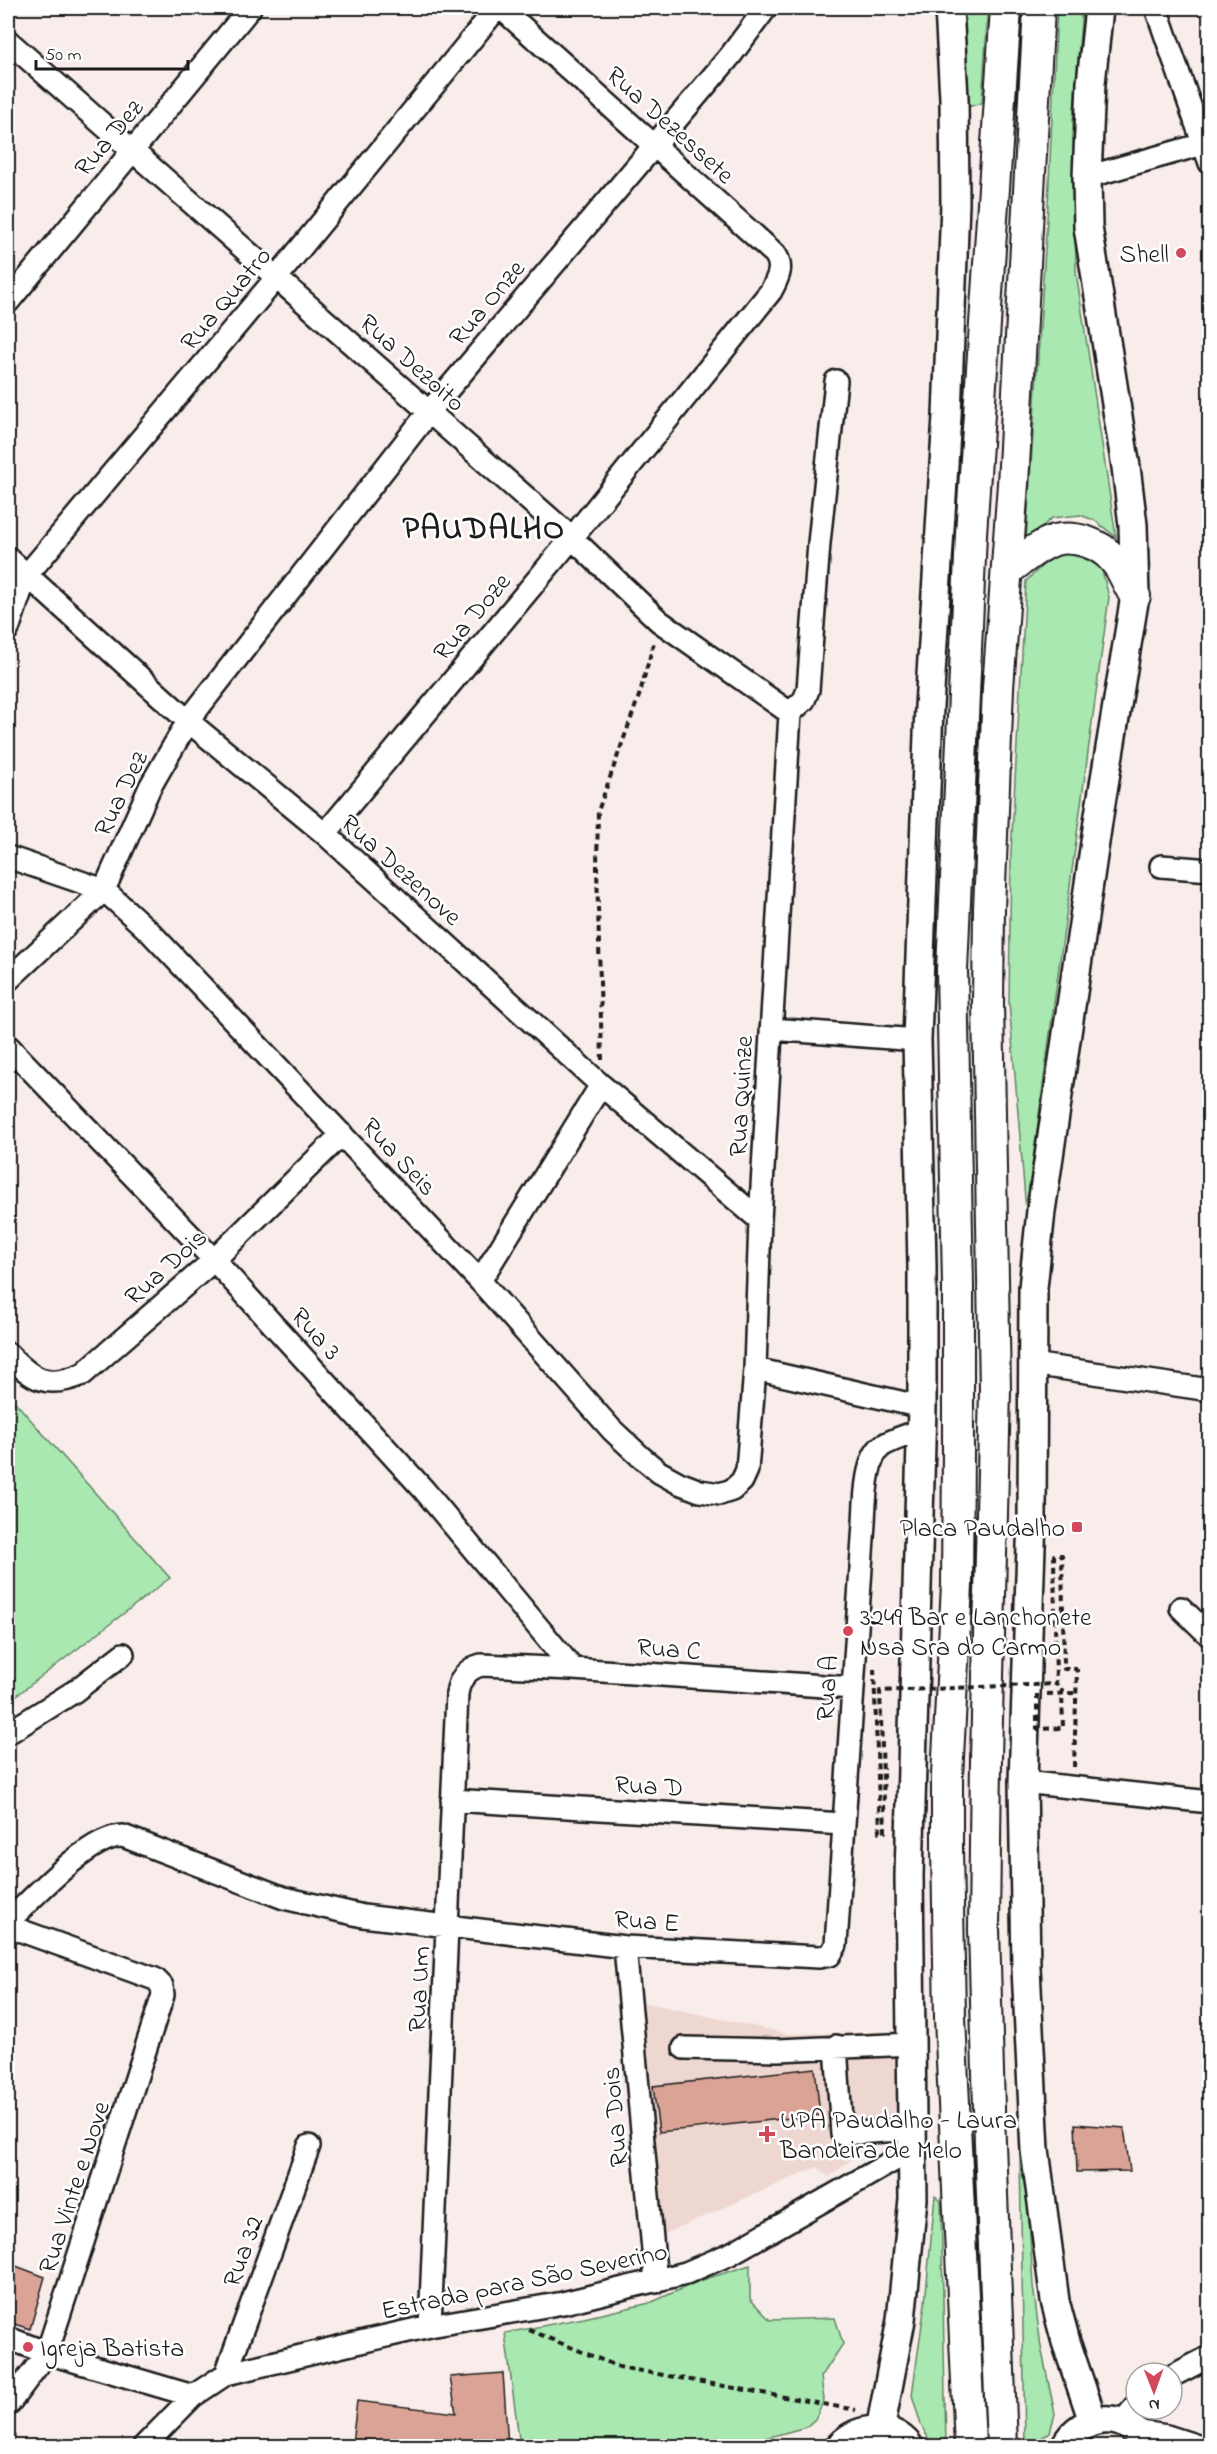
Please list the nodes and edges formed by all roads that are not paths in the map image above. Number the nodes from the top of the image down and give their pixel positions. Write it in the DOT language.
graph roads {
  1 [pos="250,8"];
  2 [pos="499,8"];
  3 [pos="766,8"];
  4 [pos="949,8"];
  5 [pos="1006,8"];
  6 [pos="1039,8"];
  7 [pos="1099,8"];
  8 [pos="1156,8"];
  9 [pos="8,41"];
  10 [pos="653,144"];
  11 [pos="132,151"];
  12 [pos="1206,154"];
  13 [pos="1087,177"];
  14 [pos="278,277"];
  15 [pos="771,291"];
  16 [pos="8,302"];
  17 [pos="836,381"];
  18 [pos="428,412"];
  19 [pos="572,538"];
  20 [pos="8,558"];
  21 [pos="1008,570"];
  22 [pos="26,576"];
  23 [pos="1135,596"];
  24 [pos="8,629"];
  25 [pos="790,713"];
  26 [pos="188,721"];
  27 [pos="324,834"];
  28 [pos="8,857"];
  29 [pos="1161,866"];
  30 [pos="1209,870"];
  31 [pos="104,890"];
  32 [pos="8,980"];
  33 [pos="771,1029"];
  34 [pos="917,1040"];
  35 [pos="8,1046"];
  36 [pos="601,1086"];
  37 [pos="342,1134"];
  38 [pos="760,1220"];
  39 [pos="214,1260"];
  40 [pos="480,1281"];
  41 [pos="8,1354"];
  42 [pos="1032,1364"];
  43 [pos="755,1369"];
  44 [pos="1209,1390"];
  45 [pos="921,1418"];
  46 [pos="742,1481"];
  47 [pos="1181,1608"];
  48 [pos="1209,1636"];
  49 [pos="123,1654"];
  50 [pos="481,1665"];
  51 [pos="573,1669"];
  52 [pos="853,1688"];
  53 [pos="8,1732"];
  54 [pos="1023,1782"];
  55 [pos="452,1800"];
  56 [pos="1209,1802"];
  57 [pos="843,1824"];
  58 [pos="8,1924"];
  59 [pos="448,1925"];
  60 [pos="836,1945"];
  61 [pos="625,1947"];
  62 [pos="912,2044"];
  63 [pos="836,2046"];
  64 [pos="684,2048"];
  65 [pos="914,2139"];
  66 [pos="309,2146"];
  67 [pos="656,2282"];
  68 [pos="430,2326"];
  69 [pos="8,2338"];
  70 [pos="47,2353"];
  71 [pos="1208,2354"];
  72 [pos="1184,2369"];
  73 [pos="226,2374"];
  74 [pos="193,2396"];
  75 [pos="8,2405"];
  76 [pos="1093,2421"];
  77 [pos="882,2422"];
  78 [pos="1134,2426"];
  79 [pos="144,2446"];
  80 [pos="840,2446"];
  81 [pos="909,2446"];
  82 [pos="970,2446"];
  83 [pos="1002,2446"];
  84 [pos="1065,2446"];
  85 [pos="1198,2446"];
  1 -- 11 [label="street, Rua Dez"];
  2 -- 10 [label="street, Rua Dezessete"];
  2 -- 14 [label="street, Rua Quatro"];
  3 -- 10 [label="street, Rua Onze"];
  4 -- 34 [label="main road"];
  5 -- 82 [label="highway"];
  6 -- 21 [label="highway"];
  7 -- 13 [label="main road"];
  8 -- 12 [label="street"];
  9 -- 11 [label="street, Rua Dezoito"];
  10 -- 15 [label="street, Rua Dezessete"];
  10 -- 18 [label="street, Rua Onze"];
  11 -- 14 [label="street, Rua Dezoito"];
  11 -- 16 [label="street, Rua Dez"];
  12 -- 13 [label="street"];
  13 -- 23 [label="main road"];
  14 -- 18 [label="street, Rua Dezoito"];
  14 -- 22 [label="street, Rua Quatro"];
  15 -- 19 [label="street, Rua Doze"];
  17 -- 25 [label="street"];
  18 -- 19 [label="street, Rua Dezoito"];
  18 -- 26 [label="street, Rua Onze"];
  19 -- 25 [label="street, Rua Dezoito"];
  19 -- 27 [label="street, Rua Doze"];
  20 -- 22 [label="street, Rua Dezenove"];
  21 -- 23 [label="highway"];
  21 -- 83 [label="highway"];
  22 -- 24 [label="street, Rua Quatro"];
  22 -- 26 [label="street, Rua Dezenove"];
  23 -- 42 [label="main road"];
  25 -- 33 [label="street, Rua Quinze"];
  26 -- 27 [label="street, Rua Dezenove"];
  26 -- 31 [label="street, Rua Dez"];
  27 -- 36 [label="street, Rua Dezenove"];
  28 -- 31 [label="street, Rua Seis"];
  29 -- 30 [label="street"];
  31 -- 32 [label="street"];
  31 -- 37 [label="street, Rua Seis"];
  33 -- 34 [label="street"];
  33 -- 38 [label="street, Rua Quinze"];
  34 -- 45 [label="main road"];
  35 -- 39 [label="street, Rua 3"];
  36 -- 38 [label="street, Rua Dezenove"];
  36 -- 40 [label="street"];
  37 -- 39 [label="street, Rua Dois"];
  37 -- 40 [label="street, Rua Seis"];
  38 -- 43 [label="street, Rua Quinze"];
  39 -- 41 [label="street, Rua Dois"];
  39 -- 51 [label="street, Rua 3"];
  40 -- 46 [label="street, Rua Seis"];
  42 -- 44 [label="street"];
  42 -- 54 [label="main road"];
  43 -- 45 [label="street"];
  43 -- 46 [label="street, Rua Quinze"];
  45 -- 52 [label="street, Rua A"];
  45 -- 62 [label="main road"];
  47 -- 48 [label="street"];
  49 -- 53 [label="street"];
  50 -- 51 [label="street, Rua C"];
  50 -- 55 [label="street, Rua Um"];
  51 -- 52 [label="street, Rua C"];
  52 -- 57 [label="street, Rua A"];
  54 -- 56 [label="street"];
  54 -- 76 [label="main road"];
  55 -- 57 [label="street, Rua D"];
  55 -- 59 [label="street, Rua Um"];
  57 -- 60 [label="street, Rua A"];
  58 -- 59 [label="street, Rua E"];
  58 -- 70 [label="street, Rua Vinte e Nove"];
  59 -- 61 [label="street, Rua E"];
  59 -- 68 [label="street, Rua Um"];
  60 -- 61 [label="street, Rua E"];
  61 -- 67 [label="street, Rua Dois"];
  62 -- 63 [label="street"];
  62 -- 65 [label="main road"];
  63 -- 64 [label="street"];
  63 -- 65 [label="street"];
  65 -- 67 [label="street, Estrada para São Severino"];
  65 -- 77 [label="main road"];
  66 -- 73 [label="street, Rua 32"];
  67 -- 68 [label="street, Estrada para São Severino"];
  68 -- 73 [label="street, Estrada para São Severino"];
  69 -- 70 [label="street"];
  70 -- 74 [label="street"];
  70 -- 75 [label="street, Rua Vinte e Nove"];
  71 -- 72 [label="street"];
  73 -- 74 [label="street, Estrada para São Severino"];
  74 -- 79 [label="street, Estrada para São Severino"];
  76 -- 78 [label="main road"];
  76 -- 84 [label="main road"];
  77 -- 80 [label="main road"];
  77 -- 81 [label="main road"];
  78 -- 85 [label="street"];
}
